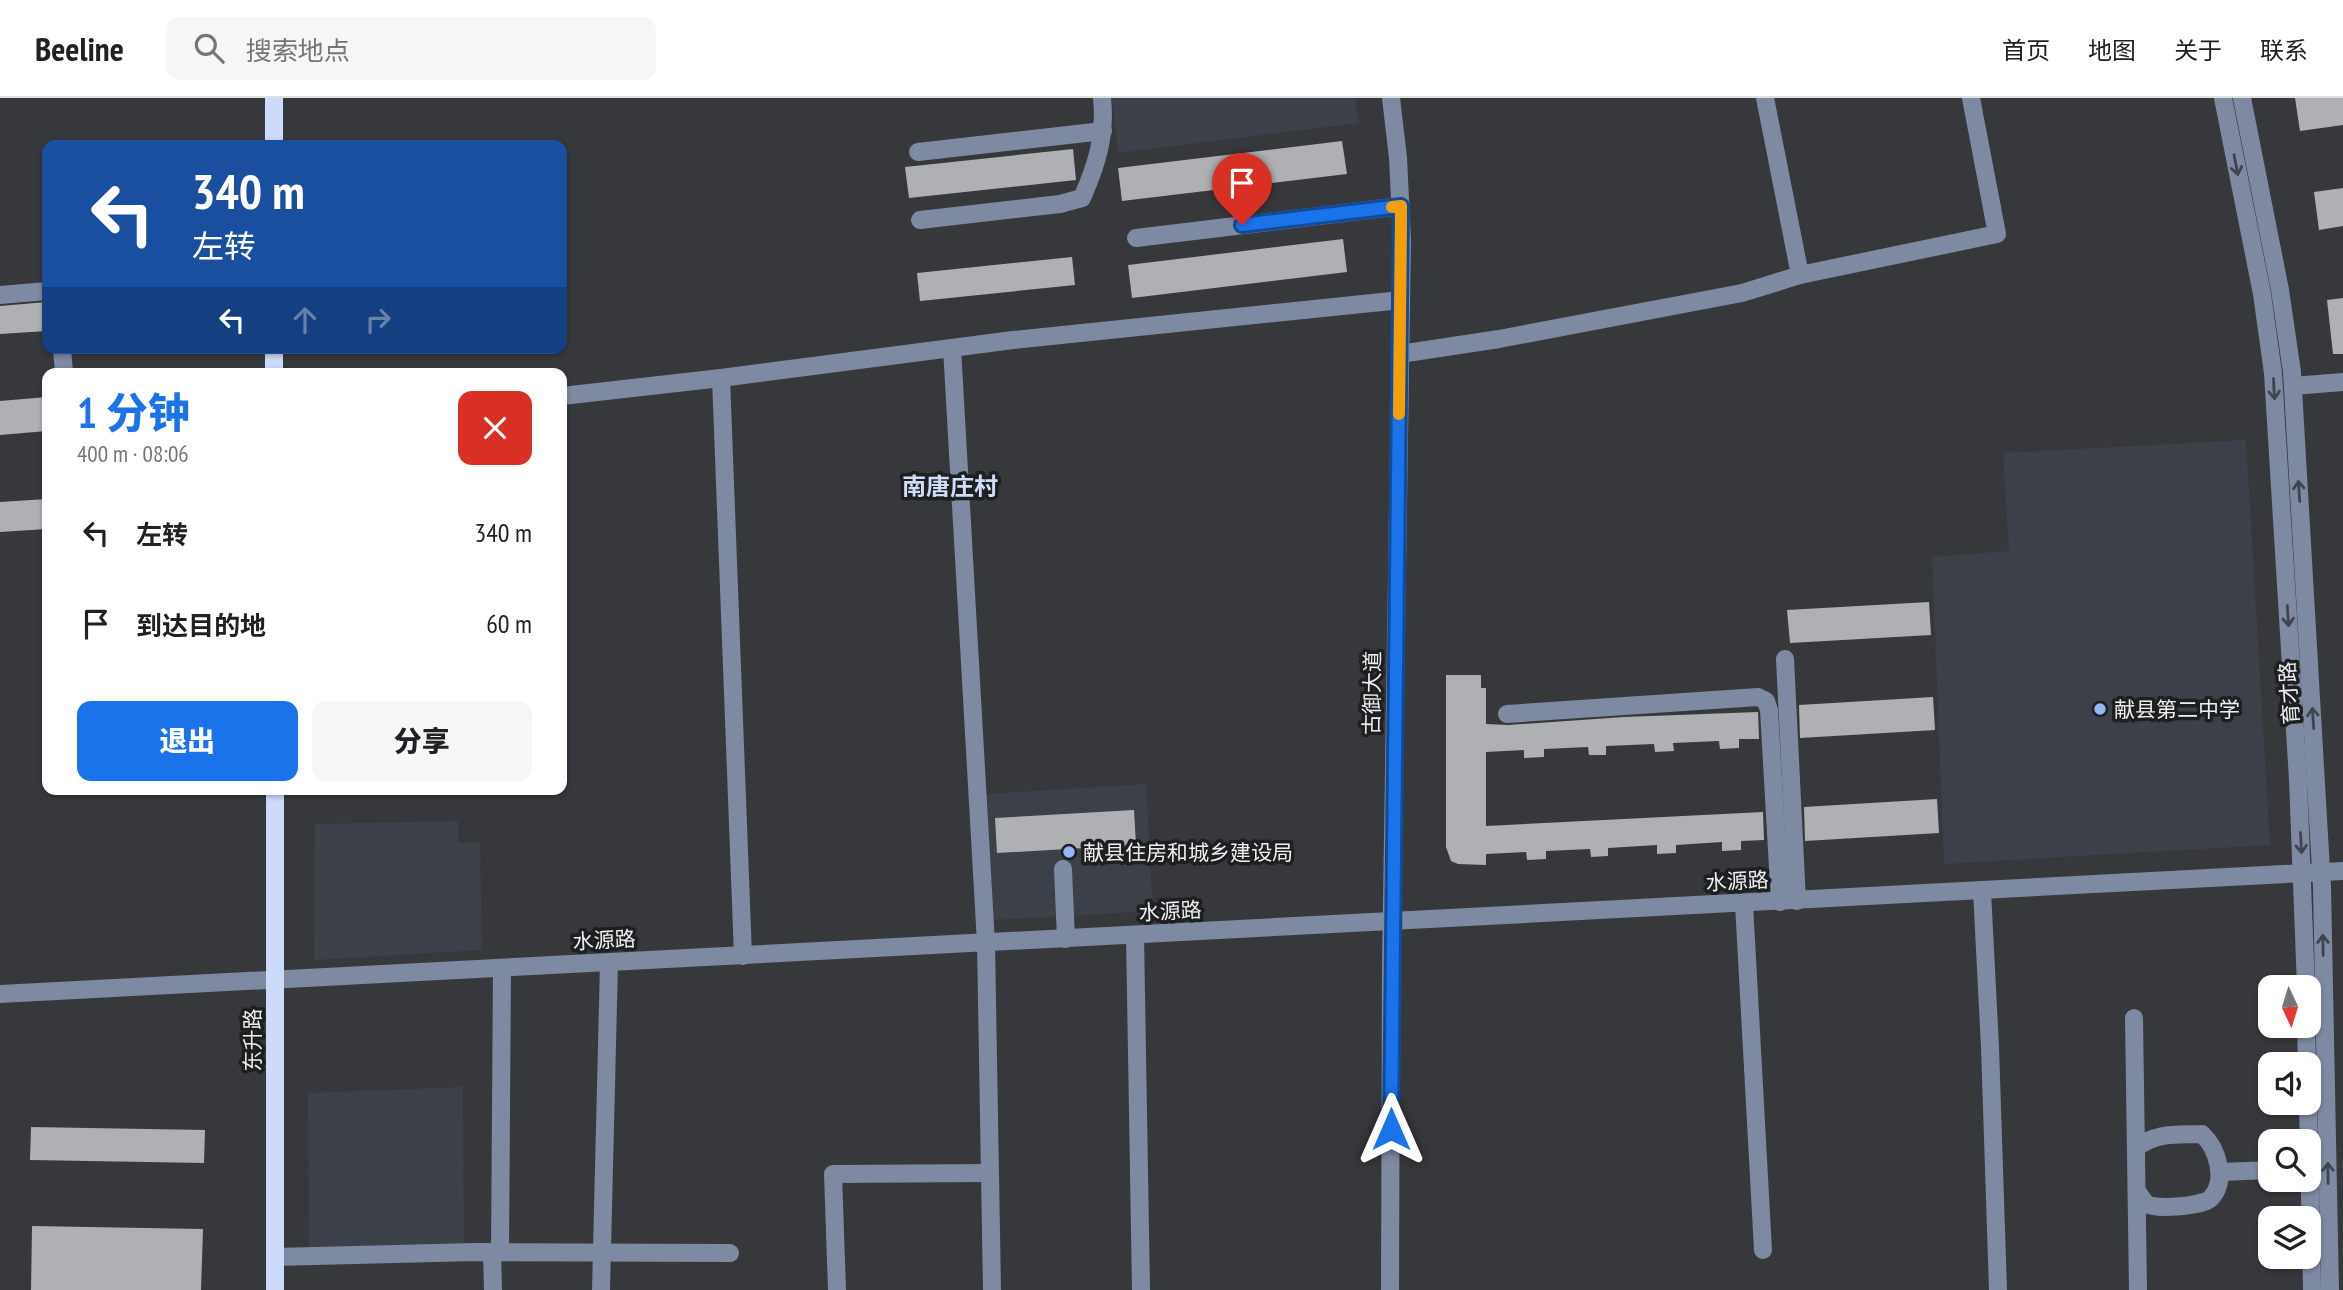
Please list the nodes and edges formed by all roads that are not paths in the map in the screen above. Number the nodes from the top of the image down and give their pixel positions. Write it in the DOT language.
graph roads {
  1 [pos="274,98"];
  2 [pos="1102,98"];
  3 [pos="1391,98"];
  4 [pos="1765,98"];
  5 [pos="1971,98"];
  6 [pos="2223,98"];
  7 [pos="2242,98"];
  8 [pos="1103,131"];
  9 [pos="274,140"];
  10 [pos="918,152"];
  11 [pos="1401,206"];
  12 [pos="920,219"];
  13 [pos="1136,238"];
  14 [pos="1800,275"];
  15 [pos="42,291"];
  16 [pos="0,295"];
  17 [pos="1401,300"];
  18 [pos="953,348"];
  19 [pos="1400,354"];
  20 [pos="721,378"];
  21 [pos="2343,382"];
  22 [pos="2292,386"];
  23 [pos="567,395"];
  24 [pos="1785,659"];
  25 [pos="1507,714"];
  26 [pos="275,795"];
  27 [pos="1063,869"];
  28 [pos="2343,871"];
  29 [pos="2321,872"];
  30 [pos="2303,874"];
  31 [pos="1982,891"];
  32 [pos="1788,901"];
  33 [pos="1744,904"];
  34 [pos="1392,922"];
  35 [pos="1135,935"];
  36 [pos="1066,939"];
  37 [pos="986,943"];
  38 [pos="743,956"];
  39 [pos="609,963"];
  40 [pos="502,968"];
  41 [pos="2305,975"];
  42 [pos="275,980"];
  43 [pos="0,994"];
  44 [pos="2134,1018"];
  45 [pos="2136,1149"];
  46 [pos="2258,1170"];
  47 [pos="2221,1172"];
  48 [pos="989,1173"];
  49 [pos="2137,1191"];
  50 [pos="2310,1192"];
  51 [pos="2336,1206"];
  52 [pos="1763,1250"];
  53 [pos="496,1252"];
  54 [pos="601,1252"];
  55 [pos="730,1252"];
  56 [pos="275,1257"];
  57 [pos="275,1290"];
  58 [pos="493,1290"];
  59 [pos="601,1290"];
  60 [pos="837,1290"];
  61 [pos="992,1290"];
  62 [pos="1140,1290"];
  63 [pos="1390,1290"];
  64 [pos="1998,1290"];
  65 [pos="2138,1290"];
  66 [pos="2312,1290"];
  67 [pos="2330,1290"];
  1 -- 9 [label="main road"];
  2 -- 8 [label="street"];
  3 -- 11 [label="street, 古御大道"];
  4 -- 14 [label="street"];
  5 -- 14 [label="street"];
  6 -- 30 [label="street, 育才路, one-way"];
  7 -- 22 [label="street, 育才路"];
  8 -- 10 [label="street"];
  8 -- 12 [label="street"];
  11 -- 13 [label="street"];
  11 -- 17 [label="street, 古御大道"];
  14 -- 19 [label="street"];
  15 -- 16 [label="street"];
  17 -- 18 [label="street"];
  17 -- 19 [label="street, 古御大道"];
  18 -- 20 [label="street"];
  18 -- 37 [label="street"];
  19 -- 34 [label="street, 古御大道"];
  20 -- 23 [label="street"];
  20 -- 38 [label="street"];
  21 -- 22 [label="street"];
  29 -- 22 [label="street, 育才路, one-way"];
  24 -- 32 [label="street"];
  25 -- 32 [label="street"];
  26 -- 42 [label="main road, 东升路"];
  27 -- 36 [label="street"];
  28 -- 29 [label="street, 水源路"];
  29 -- 30 [label="street, 水源路"];
  51 -- 29 [label="street, 育才路, one-way"];
  30 -- 31 [label="street, 水源路"];
  30 -- 41 [label="street, 育才路"];
  31 -- 32 [label="street, 水源路"];
  31 -- 64 [label="street"];
  32 -- 33 [label="street, 水源路"];
  33 -- 34 [label="street, 水源路"];
  33 -- 52 [label="street"];
  34 -- 35 [label="street, 水源路"];
  34 -- 63 [label="street, 古御大道"];
  35 -- 36 [label="street, 水源路"];
  35 -- 62 [label="street"];
  36 -- 37 [label="street, 水源路"];
  37 -- 38 [label="street, 水源路"];
  37 -- 48 [label="street"];
  38 -- 39 [label="street, 水源路"];
  39 -- 40 [label="street, 水源路"];
  39 -- 54 [label="street"];
  40 -- 42 [label="street, 水源路"];
  40 -- 53 [label="street"];
  42 -- 43 [label="street, 水源路"];
  42 -- 56 [label="main road, 东升路"];
  44 -- 45 [label="street"];
  45 -- 47 [label="street"];
  45 -- 49 [label="street"];
  46 -- 47 [label="street"];
  47 -- 49 [label="street"];
  48 -- 60 [label="street"];
  48 -- 61 [label="street"];
  49 -- 65 [label="street"];
  50 -- 66 [label="street"];
  51 -- 67 [label="street, 育才路"];
  53 -- 54 [label="street"];
  53 -- 56 [label="street"];
  53 -- 58 [label="street"];
  54 -- 55 [label="street"];
  54 -- 59 [label="street"];
  56 -- 57 [label="main road, 东升路"];
}
